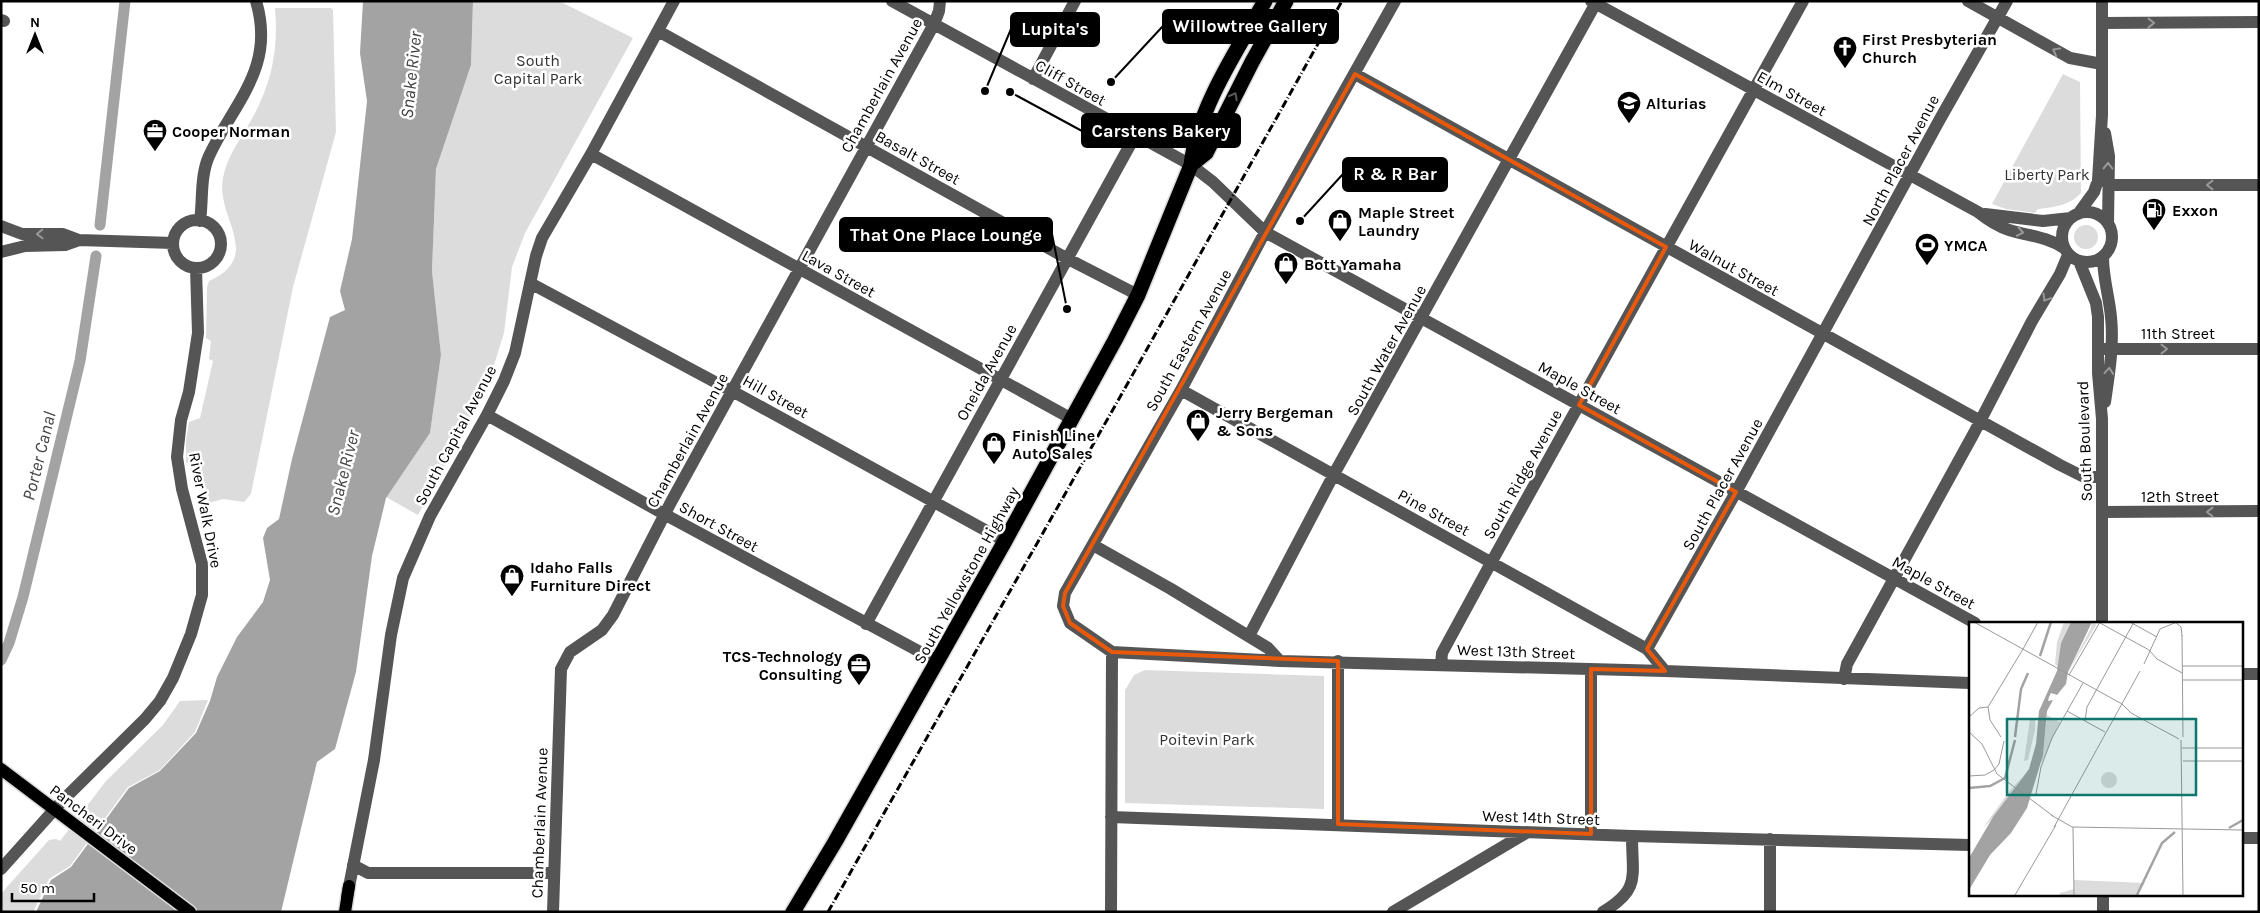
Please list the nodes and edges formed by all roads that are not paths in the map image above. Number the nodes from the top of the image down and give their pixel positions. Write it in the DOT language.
graph roads {
  1 [pos="256,1"];
  2 [pos="674,1"];
  3 [pos="892,1"];
  4 [pos="940,1"];
  5 [pos="1075,1"];
  6 [pos="1265,1"];
  7 [pos="1286,1"];
  8 [pos="1395,1"];
  9 [pos="1803,1"];
  10 [pos="1968,1"];
  11 [pos="2007,1"];
  12 [pos="2102,1"];
  13 [pos="1595,2"];
  14 [pos="1997,18"];
  15 [pos="2259,22"];
  16 [pos="2102,23"];
  17 [pos="934,24"];
  18 [pos="658,31"];
  19 [pos="2102,64"];
  20 [pos="1355,74"];
  21 [pos="1033,79"];
  22 [pos="1753,91"];
  23 [pos="2102,115"];
  24 [pos="1135,136"];
  25 [pos="866,147"];
  26 [pos="591,154"];
  27 [pos="1508,160"];
  28 [pos="1186,163"];
  29 [pos="1910,176"];
  30 [pos="2108,185"];
  31 [pos="2259,185"];
  32 [pos="1978,212"];
  33 [pos="2074,216"];
  34 [pos="200,221"];
  35 [pos="2108,223"];
  36 [pos="1,226"];
  37 [pos="1265,232"];
  38 [pos="84,240"];
  39 [pos="173,243"];
  40 [pos="1666,247"];
  41 [pos="1,252"];
  42 [pos="2071,255"];
  43 [pos="2103,257"];
  44 [pos="1068,259"];
  45 [pos="196,268"];
  46 [pos="799,269"];
  47 [pos="530,283"];
  48 [pos="1138,294"];
  49 [pos="1423,318"];
  50 [pos="1823,335"];
  51 [pos="2104,349"];
  52 [pos="2259,349"];
  53 [pos="1000,380"];
  54 [pos="732,390"];
  55 [pos="1181,390"];
  56 [pos="1579,405"];
  57 [pos="487,415"];
  58 [pos="1072,419"];
  59 [pos="1980,421"];
  60 [pos="1334,474"];
  61 [pos="2102,477"];
  62 [pos="1736,492"];
  63 [pos="933,501"];
  64 [pos="2102,512"];
  65 [pos="2259,512"];
  66 [pos="664,514"];
  67 [pos="1005,541"];
  68 [pos="1093,545"];
  69 [pos="1491,562"];
  70 [pos="1893,578"];
  71 [pos="1973,622"];
  72 [pos="2102,622"];
  73 [pos="866,624"];
  74 [pos="1249,636"];
  75 [pos="1647,649"];
  76 [pos="1112,652"];
  77 [pos="937,661"];
  78 [pos="1338,661"];
  79 [pos="1280,662"];
  80 [pos="1441,665"];
  81 [pos="1591,669"];
  82 [pos="1665,671"];
  83 [pos="2242,674"];
  84 [pos="2259,674"];
  85 [pos="1844,679"];
  86 [pos="1969,683"];
  87 [pos="1,769"];
  88 [pos="59,805"];
  89 [pos="1111,817"];
  90 [pos="1338,824"];
  91 [pos="1527,833"];
  92 [pos="1591,834"];
  93 [pos="1632,836"];
  94 [pos="2242,838"];
  95 [pos="2259,838"];
  96 [pos="1770,839"];
  97 [pos="1969,845"];
  98 [pos="353,865"];
  99 [pos="1,869"];
  100 [pos="553,873"];
  101 [pos="349,886"];
  102 [pos="2103,896"];
  103 [pos="190,912"];
  104 [pos="344,912"];
  105 [pos="553,912"];
  106 [pos="793,912"];
  107 [pos="1111,912"];
  108 [pos="1393,912"];
  109 [pos="1603,912"];
  110 [pos="1770,912"];
  111 [pos="2103,912"];
  1 -- 34 [label="street"];
  2 -- 18 [label="street, South Capital Avenue"];
  3 -- 17 [label="street, Cliff Street"];
  4 -- 17 [label="street, Chamberlain Avenue"];
  5 -- 21 [label="street"];
  6 -- 28 [label="highway"];
  28 -- 7 [label="highway, one-way"];
  8 -- 20 [label="street, South Eastern Avenue"];
  9 -- 22 [label="street, South Ridge Avenue"];
  10 -- 14 [label="street"];
  11 -- 14 [label="street, North Placer Avenue"];
  12 -- 16 [label="street"];
  13 -- 22 [label="street, Elm Street"];
  13 -- 27 [label="street, South Water Avenue"];
  19 -- 14 [label="street, one-way"];
  14 -- 29 [label="street, North Placer Avenue"];
  16 -- 15 [label="street, one-way"];
  16 -- 19 [label="street"];
  17 -- 21 [label="street, Cliff Street"];
  17 -- 25 [label="street, Chamberlain Avenue"];
  18 -- 25 [label="street, Basalt Street"];
  18 -- 26 [label="street, South Capital Avenue"];
  19 -- 23 [label="street"];
  20 -- 27 [label="street, Walnut Street"];
  20 -- 37 [label="street, South Eastern Avenue"];
  21 -- 24 [label="street, Cliff Street"];
  22 -- 29 [label="street, Elm Street"];
  22 -- 40 [label="street, South Ridge Avenue"];
  30 -- 23 [label="street, one-way"];
  23 -- 33 [label="street"];
  24 -- 28 [label="street, Cliff Street"];
  24 -- 44 [label="street, Oneida Avenue"];
  25 -- 44 [label="street, Basalt Street"];
  25 -- 46 [label="street, Chamberlain Avenue"];
  26 -- 46 [label="street, Lava Street"];
  26 -- 47 [label="street, South Capital Avenue"];
  27 -- 40 [label="street, Walnut Street"];
  27 -- 49 [label="street, South Water Avenue"];
  28 -- 37 [label="street, Maple Street"];
  28 -- 48 [label="highway, South Yellowstone Highway"];
  29 -- 32 [label="street, Elm Street"];
  29 -- 50 [label="street, North Placer Avenue"];
  31 -- 30 [label="street, one-way"];
  30 -- 35 [label="street"];
  32 -- 33 [label="street, Elm Street"];
  32 -- 42 [label="street, Elm Street, one-way"];
  33 -- 35 [label="street"];
  33 -- 42 [label="street"];
  34 -- 39 [label="street"];
  34 -- 45 [label="street"];
  35 -- 43 [label="street"];
  38 -- 36 [label="street, one-way"];
  37 -- 49 [label="street, Maple Street"];
  37 -- 55 [label="street, South Eastern Avenue"];
  38 -- 39 [label="street"];
  38 -- 41 [label="street"];
  39 -- 45 [label="street"];
  40 -- 50 [label="street, Walnut Street"];
  40 -- 56 [label="street, South Ridge Avenue"];
  42 -- 43 [label="street"];
  42 -- 51 [label="street, South Boulevard"];
  42 -- 59 [label="street, one-way"];
  43 -- 51 [label="street"];
  44 -- 48 [label="street, Basalt Street"];
  44 -- 53 [label="street, Oneida Avenue"];
  45 -- 88 [label="street, River Walk Drive"];
  46 -- 53 [label="street, Lava Street"];
  46 -- 54 [label="street, Chamberlain Avenue"];
  47 -- 54 [label="street, Hill Street"];
  47 -- 57 [label="street, South Capital Avenue"];
  48 -- 58 [label="highway, South Yellowstone Highway"];
  49 -- 56 [label="street, Maple Street"];
  49 -- 60 [label="street, South Water Avenue"];
  50 -- 59 [label="street, Walnut Street"];
  50 -- 62 [label="street, South Placer Avenue"];
  51 -- 52 [label="street, 11th Street, one-way"];
  51 -- 61 [label="street, South Boulevard"];
  53 -- 58 [label="street, Lava Street"];
  53 -- 63 [label="street, Oneida Avenue"];
  54 -- 63 [label="street, Hill Street"];
  54 -- 66 [label="street, Chamberlain Avenue"];
  55 -- 60 [label="street, Pine Street"];
  55 -- 68 [label="street, South Eastern Avenue"];
  56 -- 62 [label="street, Maple Street"];
  56 -- 69 [label="street, South Ridge Avenue"];
  57 -- 66 [label="street, Short Street"];
  57 -- 98 [label="street, South Capital Avenue"];
  58 -- 67 [label="highway, South Yellowstone Highway"];
  59 -- 61 [label="street, Walnut Street"];
  59 -- 70 [label="street"];
  60 -- 69 [label="street, Pine Street"];
  60 -- 74 [label="street, South Water Avenue"];
  61 -- 64 [label="street, South Boulevard"];
  62 -- 70 [label="street, Maple Street"];
  62 -- 75 [label="street, South Placer Avenue"];
  63 -- 67 [label="street, Hill Street"];
  63 -- 73 [label="street, Oneida Avenue"];
  65 -- 64 [label="street, 12th Street, one-way"];
  64 -- 72 [label="street, South Boulevard"];
  66 -- 73 [label="street, Short Street"];
  66 -- 100 [label="street, Chamberlain Avenue"];
  67 -- 77 [label="highway, South Yellowstone Highway"];
  68 -- 74 [label="street"];
  68 -- 76 [label="street, South Eastern Avenue"];
  69 -- 75 [label="street, Pine Street"];
  69 -- 80 [label="street, South Ridge Avenue"];
  70 -- 71 [label="street, Maple Street"];
  70 -- 85 [label="street"];
  73 -- 77 [label="street, Short Street"];
  74 -- 79 [label="street"];
  75 -- 82 [label="street, Pine Street"];
  76 -- 79 [label="street, West 13th Street"];
  76 -- 89 [label="street"];
  77 -- 106 [label="highway, South Yellowstone Highway"];
  78 -- 79 [label="street, West 13th Street"];
  78 -- 80 [label="street, West 13th Street"];
  78 -- 90 [label="street"];
  80 -- 81 [label="street, West 13th Street"];
  81 -- 82 [label="street, West 13th Street"];
  81 -- 92 [label="street"];
  82 -- 85 [label="street, West 13th Street"];
  83 -- 84 [label="street"];
  85 -- 86 [label="street, West 13th Street"];
  87 -- 88 [label="main road, Pancheri Drive"];
  88 -- 99 [label="street, River Walk Drive"];
  88 -- 103 [label="main road, Pancheri Drive"];
  89 -- 90 [label="street, West 14th Street"];
  89 -- 107 [label="street"];
  90 -- 91 [label="street, West 14th Street"];
  91 -- 92 [label="street, West 14th Street"];
  91 -- 108 [label="street"];
  92 -- 93 [label="street, West 14th Street"];
  93 -- 96 [label="street, West 14th Street"];
  93 -- 109 [label="street"];
  94 -- 95 [label="street"];
  96 -- 97 [label="street, West 14th Street"];
  96 -- 110 [label="street"];
  98 -- 100 [label="street"];
  98 -- 101 [label="street, South Capital Avenue"];
  100 -- 105 [label="street, Chamberlain Avenue"];
  101 -- 104 [label="main road"];
  102 -- 111 [label="street"];
}
